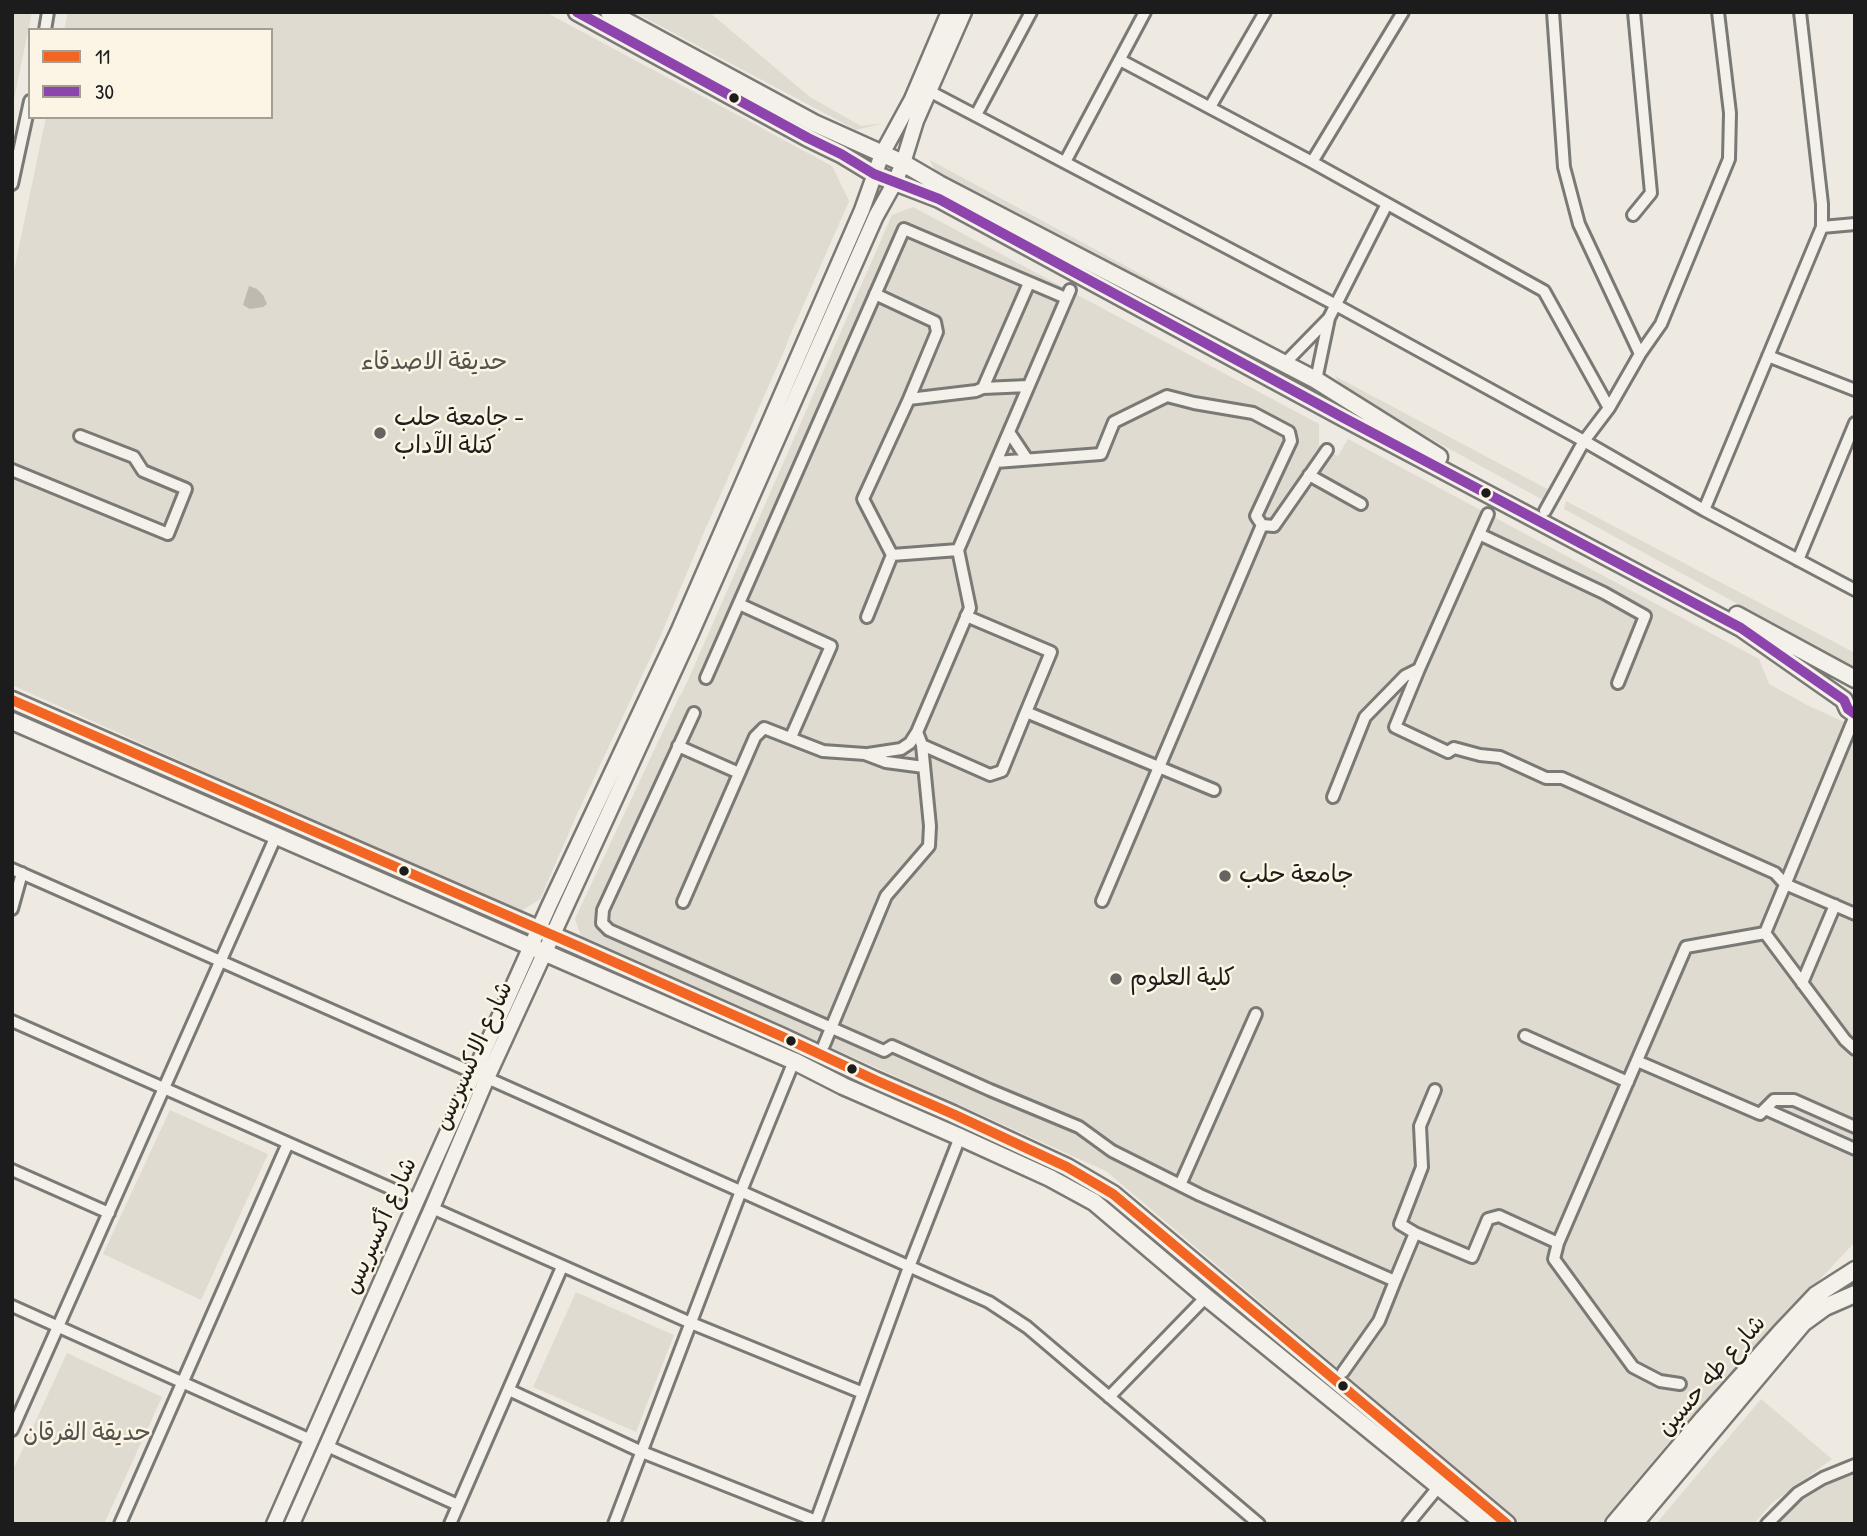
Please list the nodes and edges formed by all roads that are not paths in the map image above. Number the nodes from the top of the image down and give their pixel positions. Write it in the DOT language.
graph roads {
  1 [pos="577,12"];
  2 [pos="609,12"];
  3 [pos="949,12"];
  4 [pos="964,12"];
  5 [pos="1031,12"];
  6 [pos="1146,12"];
  7 [pos="1265,12"];
  8 [pos="1403,12"];
  9 [pos="1553,12"];
  10 [pos="1634,12"];
  11 [pos="1718,12"];
  12 [pos="1800,12"];
  13 [pos="1120,60"];
  14 [pos="929,92"];
  15 [pos="1210,107"];
  16 [pos="28,110"];
  17 [pos="976,115"];
  18 [pos="882,154"];
  19 [pos="1065,162"];
  20 [pos="1312,162"];
  21 [pos="903,163"];
  22 [pos="874,174"];
  23 [pos="895,182"];
  24 [pos="12,184"];
  25 [pos="1387,204"];
  26 [pos="1633,215"];
  27 [pos="1855,224"];
  28 [pos="1822,227"];
  29 [pos="1029,283"];
  30 [pos="875,294"];
  31 [pos="1336,305"];
  32 [pos="1329,318"];
  33 [pos="1640,354"];
  34 [pos="1768,356"];
  35 [pos="1285,363"];
  36 [pos="1316,380"];
  37 [pos="1028,386"];
  38 [pos="983,388"];
  39 [pos="1855,390"];
  40 [pos="909,399"];
  41 [pos="1609,408"];
  42 [pos="1855,423"];
  43 [pos="1009,432"];
  44 [pos="80,436"];
  45 [pos="1584,441"];
  46 [pos="1327,450"];
  47 [pos="1027,459"];
  48 [pos="996,462"];
  49 [pos="12,470"];
  50 [pos="1309,475"];
  51 [pos="1361,504"];
  52 [pos="1704,510"];
  53 [pos="1545,511"];
  54 [pos="1488,514"];
  55 [pos="1262,525"];
  56 [pos="1479,534"];
  57 [pos="958,550"];
  58 [pos="892,555"];
  59 [pos="1798,560"];
  60 [pos="1855,590"];
  61 [pos="739,604"];
  62 [pos="966,616"];
  63 [pos="867,617"];
  64 [pos="1419,669"];
  65 [pos="706,678"];
  66 [pos="1855,681"];
  67 [pos="1618,683"];
  68 [pos="12,700"];
  69 [pos="1844,700"];
  70 [pos="1026,712"];
  71 [pos="694,713"];
  72 [pos="1855,715"];
  73 [pos="12,720"];
  74 [pos="917,732"];
  75 [pos="791,737"];
  76 [pos="922,745"];
  77 [pos="678,746"];
  78 [pos="865,754"];
  79 [pos="924,767"];
  80 [pos="1159,767"];
  81 [pos="739,773"];
  82 [pos="1214,790"];
  83 [pos="1333,797"];
  84 [pos="276,836"];
  85 [pos="17,871"];
  86 [pos="1785,884"];
  87 [pos="1102,901"];
  88 [pos="683,902"];
  89 [pos="1835,905"];
  90 [pos="12,909"];
  91 [pos="1855,914"];
  92 [pos="546,933"];
  93 [pos="1765,933"];
  94 [pos="538,951"];
  95 [pos="221,961"];
  96 [pos="1802,983"];
  97 [pos="1256,1014"];
  98 [pos="12,1021"];
  99 [pos="831,1028"];
  100 [pos="1525,1036"];
  101 [pos="824,1045"];
  102 [pos="1855,1049"];
  103 [pos="794,1061"];
  104 [pos="1637,1061"];
  105 [pos="481,1075"];
  106 [pos="875,1080"];
  107 [pos="1628,1082"];
  108 [pos="164,1088"];
  109 [pos="1435,1090"];
  110 [pos="868,1097"];
  111 [pos="1765,1109"];
  112 [pos="1855,1127"];
  113 [pos="960,1137"];
  114 [pos="288,1143"];
  115 [pos="1855,1149"];
  116 [pos="12,1170"];
  117 [pos="1180,1185"];
  118 [pos="741,1191"];
  119 [pos="417,1200"];
  120 [pos="432,1208"];
  121 [pos="109,1213"];
  122 [pos="1415,1233"];
  123 [pos="1558,1243"];
  124 [pos="562,1267"];
  125 [pos="909,1267"];
  126 [pos="1855,1270"];
  127 [pos="1395,1281"];
  128 [pos="1855,1294"];
  129 [pos="1206,1297"];
  130 [pos="12,1306"];
  131 [pos="691,1324"];
  132 [pos="58,1327"];
  133 [pos="1343,1372"];
  134 [pos="182,1382"];
  135 [pos="1680,1384"];
  136 [pos="509,1390"];
  137 [pos="863,1393"];
  138 [pos="1109,1397"];
  139 [pos="12,1430"];
  140 [pos="311,1440"];
  141 [pos="327,1447"];
  142 [pos="642,1452"];
  143 [pos="1855,1465"];
  144 [pos="1440,1485"];
  145 [pos="458,1505"];
  146 [pos="816,1522"];
  147 [pos="120,1524"];
  148 [pos="274,1524"];
  149 [pos="292,1524"];
  150 [pos="450,1524"];
  151 [pos="614,1524"];
  152 [pos="1259,1524"];
  153 [pos="1408,1524"];
  154 [pos="1485,1524"];
  155 [pos="1507,1524"];
  156 [pos="1615,1524"];
  157 [pos="1634,1524"];
  158 [pos="1767,1524"];
  1 -- 22 [label="main road"];
  2 -- 18 [label="main road"];
  3 -- 18 [label="main road"];
  4 -- 14 [label="main road"];
  5 -- 17 [label="street"];
  6 -- 13 [label="street"];
  7 -- 15 [label="street"];
  8 -- 20 [label="street"];
  9 -- 33 [label="street"];
  10 -- 26 [label="street"];
  11 -- 33 [label="street"];
  12 -- 28 [label="street"];
  13 -- 15 [label="street"];
  13 -- 19 [label="street"];
  14 -- 17 [label="street"];
  14 -- 21 [label="main road"];
  15 -- 20 [label="street"];
  16 -- 24 [label="street"];
  17 -- 19 [label="street"];
  18 -- 21 [label="main road"];
  18 -- 22 [label="main road"];
  19 -- 31 [label="street"];
  20 -- 25 [label="street"];
  21 -- 23 [label="main road"];
  21 -- 35 [label="main road"];
  22 -- 23 [label="main road"];
  22 -- 92 [label="main road"];
  23 -- 69 [label="main road"];
  23 -- 92 [label="main road"];
  25 -- 31 [label="street"];
  25 -- 41 [label="street"];
  27 -- 28 [label="street"];
  28 -- 34 [label="street"];
  29 -- 30 [label="street"];
  29 -- 37 [label="street"];
  29 -- 38 [label="street"];
  30 -- 40 [label="street"];
  30 -- 61 [label="street"];
  31 -- 32 [label="street"];
  31 -- 45 [label="street"];
  32 -- 35 [label="street"];
  32 -- 36 [label="street"];
  33 -- 41 [label="street"];
  34 -- 39 [label="street"];
  34 -- 52 [label="street"];
  35 -- 36 [label="main road"];
  36 -- 53 [label="main road"];
  37 -- 38 [label="street"];
  37 -- 43 [label="street"];
  38 -- 40 [label="street"];
  40 -- 58 [label="street"];
  41 -- 45 [label="street"];
  42 -- 59 [label="street"];
  43 -- 47 [label="street"];
  43 -- 48 [label="street"];
  44 -- 49 [label="street"];
  45 -- 52 [label="street"];
  45 -- 53 [label="street"];
  46 -- 50 [label="street"];
  47 -- 48 [label="street"];
  47 -- 55 [label="street"];
  48 -- 57 [label="street"];
  50 -- 51 [label="street"];
  50 -- 55 [label="street"];
  52 -- 59 [label="street"];
  53 -- 66 [label="main road"];
  54 -- 56 [label="street"];
  55 -- 80 [label="street"];
  56 -- 64 [label="street"];
  56 -- 67 [label="street"];
  57 -- 58 [label="street"];
  57 -- 62 [label="street"];
  58 -- 63 [label="street"];
  59 -- 60 [label="street"];
  61 -- 65 [label="street"];
  61 -- 75 [label="street"];
  62 -- 70 [label="street"];
  62 -- 74 [label="street"];
  64 -- 83 [label="street"];
  64 -- 86 [label="street"];
  66 -- 69 [label="main road"];
  68 -- 92 [label="main road"];
  69 -- 72 [label="main road"];
  70 -- 76 [label="street"];
  70 -- 80 [label="street"];
  71 -- 77 [label="street"];
  72 -- 86 [label="street"];
  73 -- 84 [label="main road"];
  74 -- 76 [label="street"];
  74 -- 78 [label="street"];
  75 -- 78 [label="street"];
  75 -- 81 [label="street"];
  76 -- 79 [label="street"];
  77 -- 81 [label="street"];
  77 -- 99 [label="street"];
  78 -- 79 [label="street"];
  79 -- 99 [label="street"];
  80 -- 82 [label="street"];
  80 -- 87 [label="street"];
  81 -- 88 [label="street"];
  84 -- 94 [label="main road"];
  84 -- 95 [label="street"];
  85 -- 90 [label="street"];
  85 -- 95 [label="street"];
  86 -- 89 [label="street"];
  86 -- 93 [label="street"];
  89 -- 91 [label="street"];
  89 -- 96 [label="street"];
  92 -- 94 [label="main road, شارع الاكسبريس"];
  92 -- 106 [label="main road"];
  93 -- 96 [label="street"];
  93 -- 104 [label="street"];
  94 -- 103 [label="main road"];
  94 -- 105 [label="main road, شارع الاكسبريس"];
  95 -- 105 [label="street"];
  95 -- 108 [label="street"];
  96 -- 102 [label="street"];
  97 -- 117 [label="street"];
  98 -- 108 [label="street"];
  99 -- 101 [label="street"];
  99 -- 117 [label="street"];
  100 -- 107 [label="street"];
  103 -- 110 [label="main road"];
  103 -- 118 [label="street"];
  104 -- 107 [label="street"];
  104 -- 111 [label="street"];
  105 -- 118 [label="street"];
  105 -- 119 [label="main road, شارع أكسبريس"];
  105 -- 120 [label="main road, شارع الاكسبريس"];
  106 -- 110 [label="main road"];
  106 -- 155 [label="main road"];
  107 -- 123 [label="street"];
  108 -- 114 [label="street"];
  108 -- 121 [label="street"];
  109 -- 122 [label="street"];
  110 -- 113 [label="main road"];
  111 -- 112 [label="street"];
  111 -- 115 [label="street"];
  113 -- 125 [label="street"];
  113 -- 129 [label="main road"];
  114 -- 119 [label="street"];
  114 -- 134 [label="street"];
  116 -- 121 [label="street"];
  117 -- 127 [label="street"];
  118 -- 125 [label="street"];
  118 -- 131 [label="street"];
  119 -- 140 [label="main road, شارع أكسبريس"];
  120 -- 124 [label="street"];
  120 -- 141 [label="main road, شارع الاكسبريس"];
  121 -- 132 [label="street"];
  122 -- 123 [label="street"];
  122 -- 127 [label="street"];
  123 -- 135 [label="street"];
  124 -- 131 [label="street"];
  124 -- 136 [label="street"];
  125 -- 137 [label="street"];
  125 -- 138 [label="street"];
  126 -- 156 [label="main road, شارع طه حسين"];
  127 -- 133 [label="street"];
  128 -- 157 [label="main road"];
  129 -- 138 [label="street"];
  129 -- 144 [label="main road"];
  130 -- 132 [label="street"];
  131 -- 137 [label="street"];
  131 -- 142 [label="street"];
  132 -- 134 [label="street"];
  132 -- 139 [label="street"];
  134 -- 140 [label="street"];
  134 -- 147 [label="street"];
  136 -- 142 [label="street"];
  136 -- 145 [label="street"];
  137 -- 146 [label="street"];
  138 -- 152 [label="street"];
  140 -- 148 [label="main road, شارع أكسبريس"];
  141 -- 145 [label="street"];
  141 -- 149 [label="main road, شارع الاكسبريس"];
  142 -- 146 [label="street"];
  142 -- 151 [label="street"];
  143 -- 158 [label="street"];
  144 -- 153 [label="street"];
  144 -- 154 [label="main road"];
  145 -- 150 [label="street"];
}
